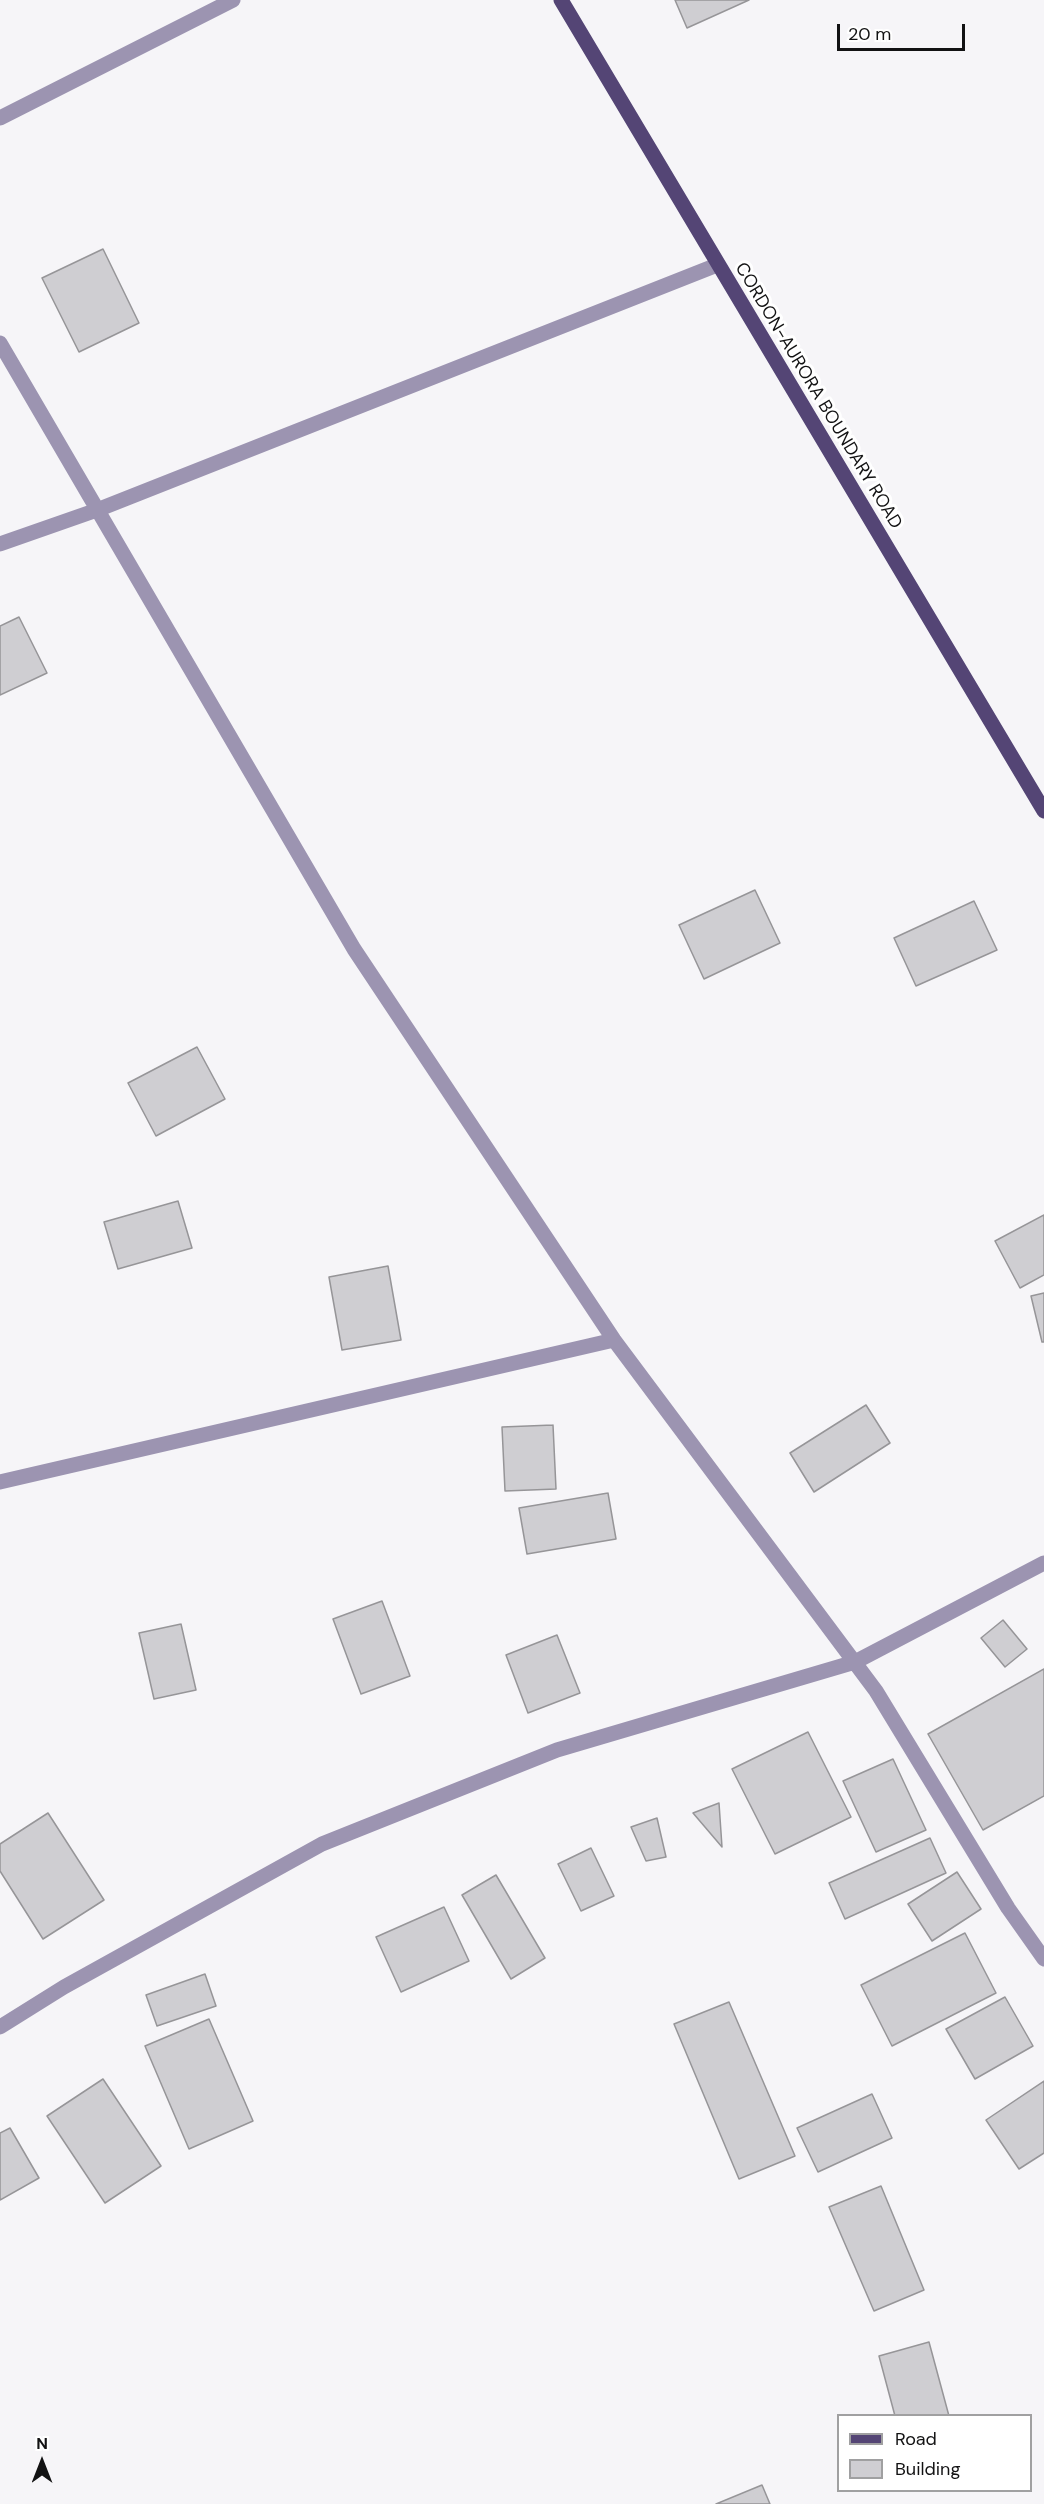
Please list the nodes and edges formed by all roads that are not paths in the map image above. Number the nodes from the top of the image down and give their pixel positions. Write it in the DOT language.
graph roads {
  1 [pos="233,0"];
  2 [pos="561,0"];
  3 [pos="0,118"];
  4 [pos="717,265"];
  5 [pos="0,343"];
  6 [pos="97,510"];
  7 [pos="0,544"];
  8 [pos="1044,811"];
  9 [pos="614,1340"];
  10 [pos="0,1482"];
  11 [pos="1044,1563"];
  12 [pos="855,1662"];
  13 [pos="1044,1959"];
  14 [pos="0,2027"];
  1 -- 3 [label="street"];
  2 -- 4 [label="main road, CORDON-AURORA BOUNDARY ROAD"];
  4 -- 6 [label="street"];
  4 -- 8 [label="main road, CORDON-AURORA BOUNDARY ROAD"];
  5 -- 6 [label="street"];
  6 -- 7 [label="street"];
  6 -- 9 [label="street"];
  9 -- 10 [label="street"];
  9 -- 12 [label="street"];
  11 -- 12 [label="street"];
  12 -- 13 [label="street"];
  12 -- 14 [label="street"];
}
